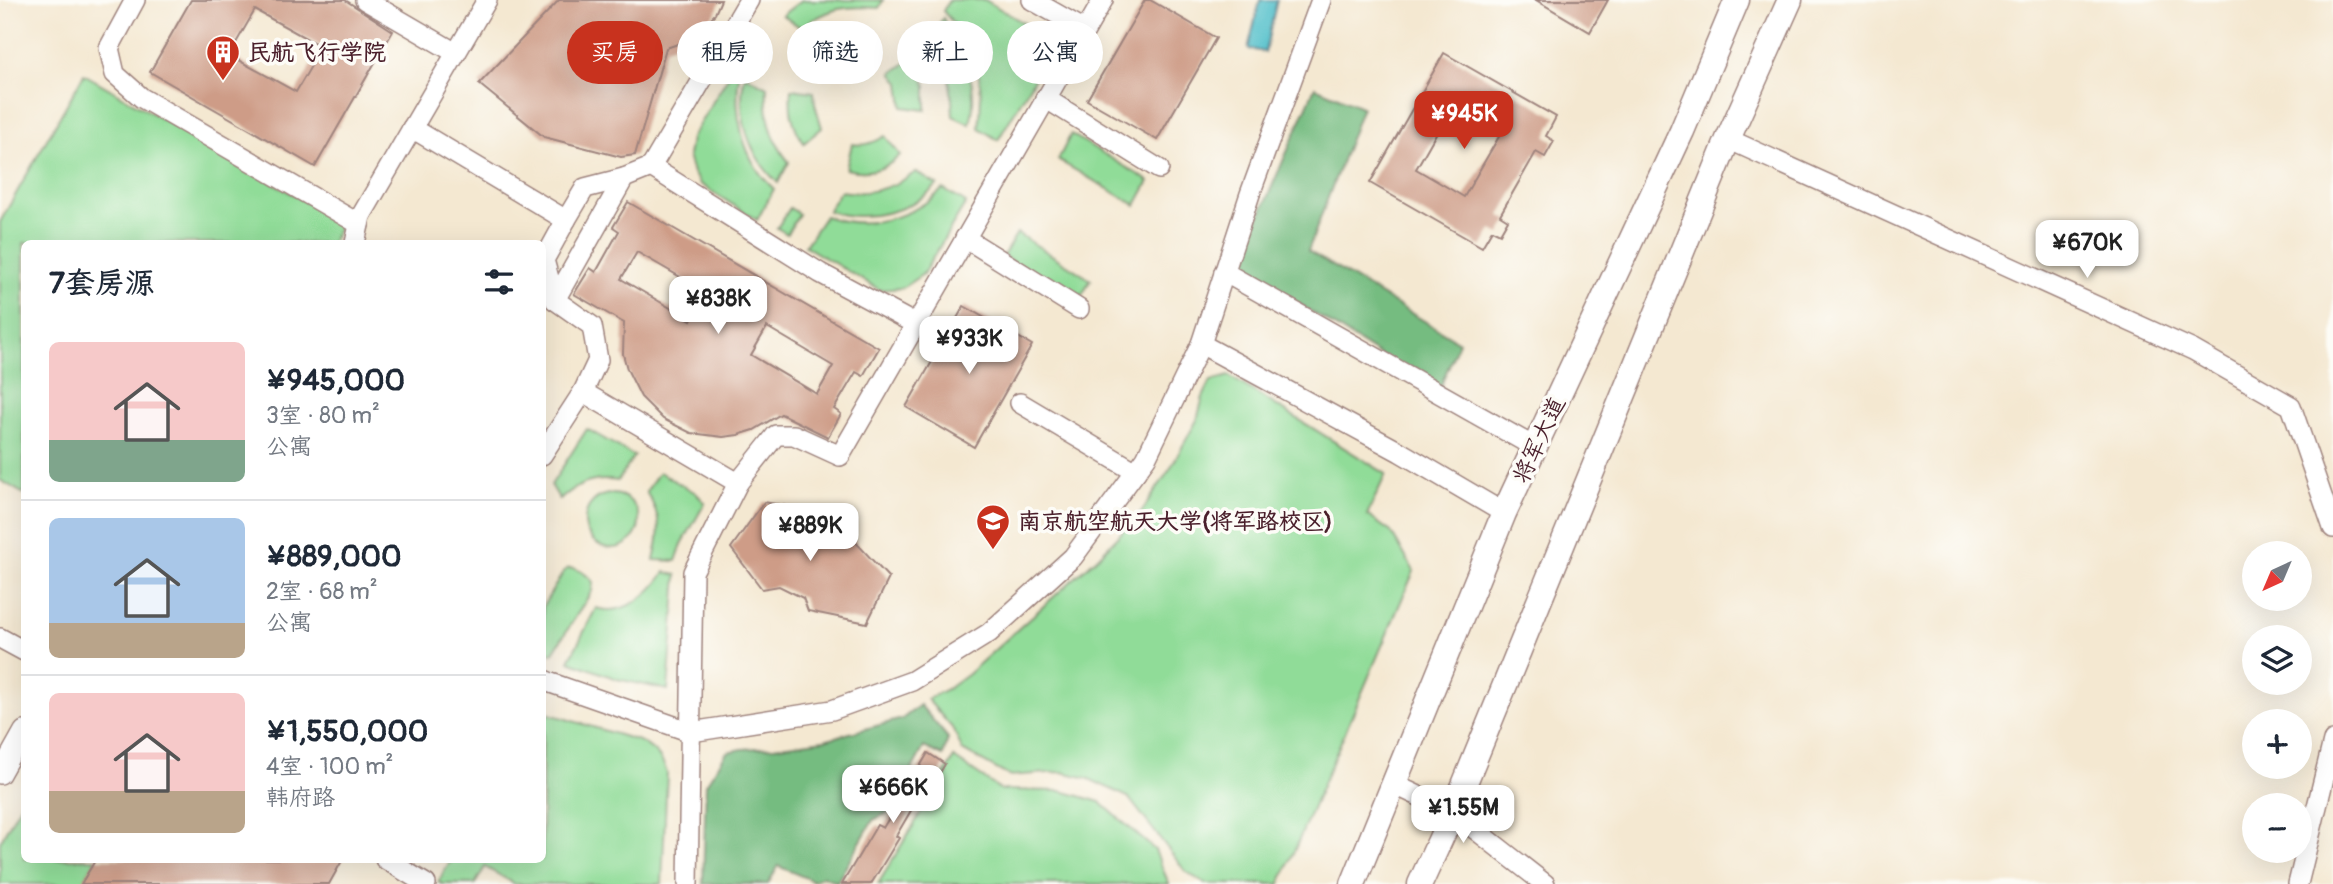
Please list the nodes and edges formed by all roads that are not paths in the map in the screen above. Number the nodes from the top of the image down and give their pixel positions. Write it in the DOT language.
graph roads {
  1 [pos="135,0"];
  2 [pos="365,0"];
  3 [pos="487,0"];
  4 [pos="749,0"];
  5 [pos="1032,0"];
  6 [pos="1103,0"];
  7 [pos="1321,0"];
  8 [pos="1737,0"];
  9 [pos="1790,0"];
  10 [pos="1068,21"];
  11 [pos="1090,21"];
  12 [pos="456,53"];
  13 [pos="1053,84"];
  14 [pos="1045,98"];
  15 [pos="412,128"];
  16 [pos="1728,139"];
  17 [pos="651,167"];
  18 [pos="1159,169"];
  19 [pos="624,178"];
  20 [pos="566,220"];
  21 [pos="359,224"];
  22 [pos="965,238"];
  23 [pos="356,240"];
  24 [pos="546,256"];
  25 [pos="546,267"];
  26 [pos="1224,272"];
  27 [pos="555,300"];
  28 [pos="1079,309"];
  29 [pos="915,324"];
  30 [pos="1201,344"];
  31 [pos="583,392"];
  32 [pos="1020,403"];
  33 [pos="546,448"];
  34 [pos="1536,448"];
  35 [pos="1136,472"];
  36 [pos="738,483"];
  37 [pos="1504,513"];
  38 [pos="2333,528"];
  39 [pos="0,638"];
  40 [pos="21,649"];
  41 [pos="546,680"];
  42 [pos="691,732"];
  43 [pos="21,736"];
  44 [pos="2333,741"];
  45 [pos="0,774"];
  46 [pos="1393,784"];
  47 [pos="1453,812"];
  48 [pos="391,863"];
  49 [pos="426,884"];
  50 [pos="688,884"];
  51 [pos="1353,884"];
  52 [pos="1420,884"];
  53 [pos="1545,884"];
  54 [pos="2298,884"];
  1 -- 21 [label="street"];
  2 -- 12 [label="street"];
  3 -- 12 [label="street"];
  4 -- 17 [label="street"];
  5 -- 10 [label="street"];
  6 -- 11 [label="street"];
  7 -- 26 [label="street"];
  8 -- 34 [label="main road, 将军大道"];
  9 -- 16 [label="main road"];
  12 -- 15 [label="street"];
  13 -- 14 [label="street"];
  14 -- 18 [label="street"];
  14 -- 22 [label="street"];
  15 -- 20 [label="street"];
  15 -- 21 [label="street"];
  16 -- 38 [label="street"];
  16 -- 47 [label="main road"];
  17 -- 19 [label="street"];
  17 -- 29 [label="street"];
  19 -- 20 [label="street"];
  19 -- 27 [label="street"];
  20 -- 24 [label="street"];
  21 -- 23 [label="street"];
  22 -- 28 [label="street"];
  22 -- 29 [label="street"];
  25 -- 27 [label="street"];
  26 -- 30 [label="street"];
  26 -- 34 [label="street"];
  27 -- 31 [label="street"];
  29 -- 36 [label="street"];
  30 -- 35 [label="street"];
  30 -- 37 [label="street"];
  31 -- 33 [label="street"];
  31 -- 36 [label="street"];
  32 -- 35 [label="street"];
  34 -- 37 [label="main road, 将军大道"];
  35 -- 42 [label="street"];
  36 -- 42 [label="street"];
  37 -- 46 [label="main road, 将军大道"];
  39 -- 40 [label="street"];
  41 -- 42 [label="street"];
  42 -- 50 [label="street"];
  43 -- 45 [label="street"];
  44 -- 54 [label="street"];
  46 -- 47 [label="street"];
  46 -- 51 [label="main road, 将军大道"];
  47 -- 52 [label="main road"];
  47 -- 53 [label="street"];
  48 -- 49 [label="street"];
}
